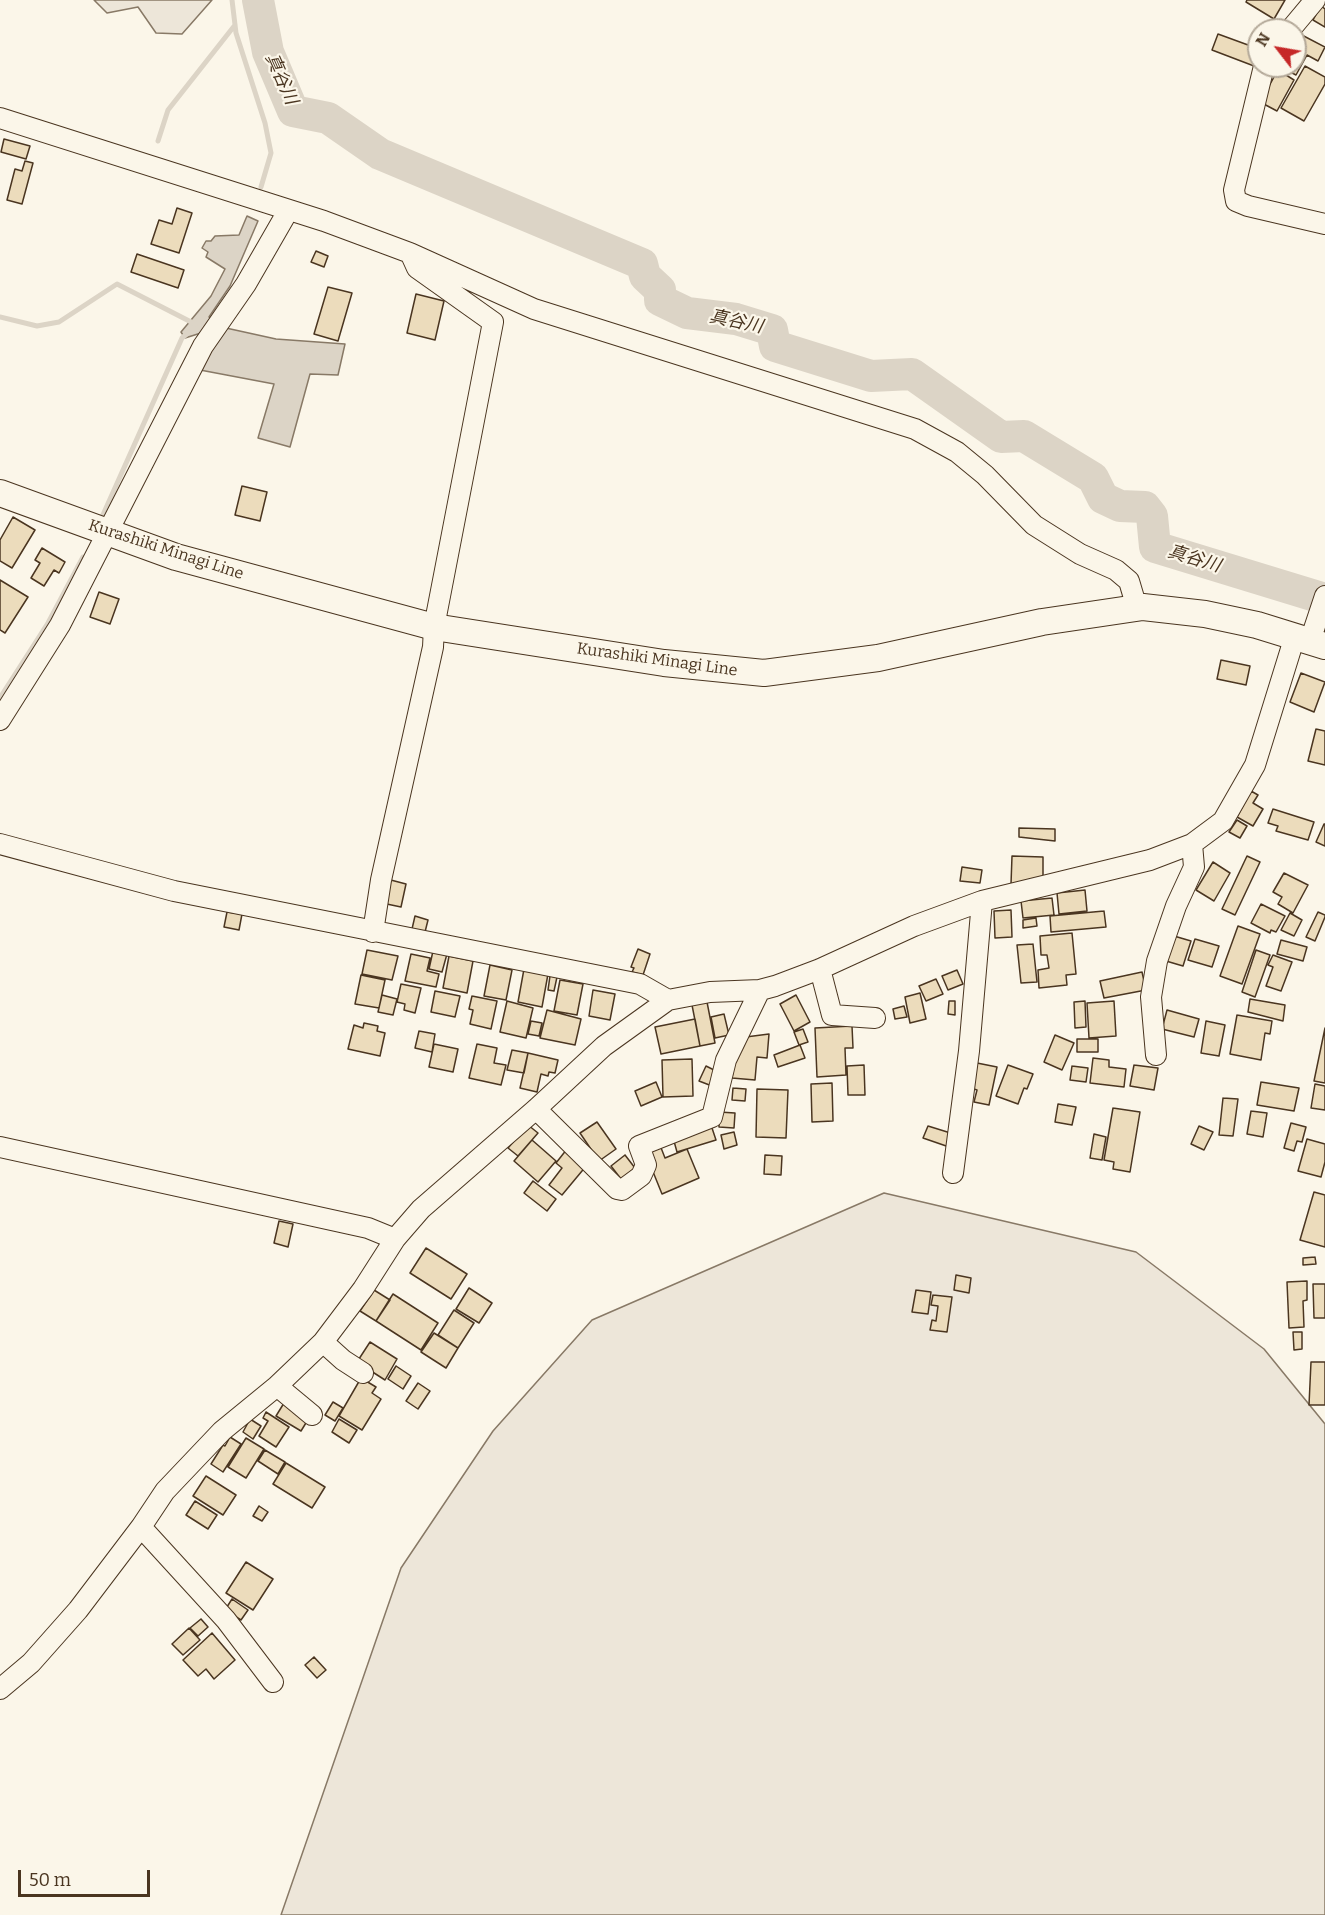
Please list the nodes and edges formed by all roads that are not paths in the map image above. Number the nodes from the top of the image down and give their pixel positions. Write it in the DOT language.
graph roads {
  1 [pos="1315,0"];
  2 [pos="1300,18"];
  3 [pos="1261,78"];
  4 [pos="0,118"];
  5 [pos="288,211"];
  6 [pos="1325,224"];
  7 [pos="410,253"];
  8 [pos="0,493"];
  9 [pos="109,532"];
  10 [pos="1325,596"];
  11 [pos="1137,608"];
  12 [pos="434,627"];
  13 [pos="1312,636"];
  14 [pos="0,720"];
  15 [pos="0,844"];
  16 [pos="1192,844"];
  17 [pos="982,901"];
  18 [pos="373,932"];
  19 [pos="820,969"];
  20 [pos="760,990"];
  21 [pos="668,1000"];
  22 [pos="875,1018"];
  23 [pos="1156,1055"];
  24 [pos="536,1109"];
  25 [pos="0,1147"];
  26 [pos="954,1173"];
  27 [pos="395,1239"];
  28 [pos="323,1342"];
  29 [pos="363,1372"];
  30 [pos="277,1386"];
  31 [pos="312,1415"];
  32 [pos="141,1527"];
  33 [pos="273,1682"];
  34 [pos="0,1689"];
  1 -- 2 [label="street"];
  3 -- 6 [label="street"];
  4 -- 5 [label="street"];
  5 -- 7 [label="street"];
  5 -- 9 [label="street"];
  7 -- 11 [label="street"];
  7 -- 12 [label="street"];
  8 -- 9 [label="main road, Kurashiki Minagi Line"];
  9 -- 12 [label="main road, Kurashiki Minagi Line"];
  9 -- 14 [label="street"];
  10 -- 13 [label="street"];
  11 -- 12 [label="main road, Kurashiki Minagi Line"];
  11 -- 13 [label="main road, Kurashiki Minagi Line"];
  12 -- 18 [label="street"];
  13 -- 16 [label="street"];
  15 -- 18 [label="street"];
  16 -- 17 [label="street"];
  16 -- 23 [label="street"];
  17 -- 19 [label="street"];
  17 -- 26 [label="street"];
  18 -- 21 [label="street"];
  19 -- 20 [label="street"];
  19 -- 22 [label="street"];
  20 -- 21 [label="street"];
  20 -- 24 [label="street"];
  21 -- 24 [label="street"];
  24 -- 27 [label="street"];
  25 -- 27 [label="street"];
  27 -- 28 [label="street"];
  28 -- 29 [label="street"];
  28 -- 30 [label="street"];
  30 -- 31 [label="street"];
  30 -- 32 [label="street"];
  32 -- 33 [label="street"];
  32 -- 34 [label="street"];
}
